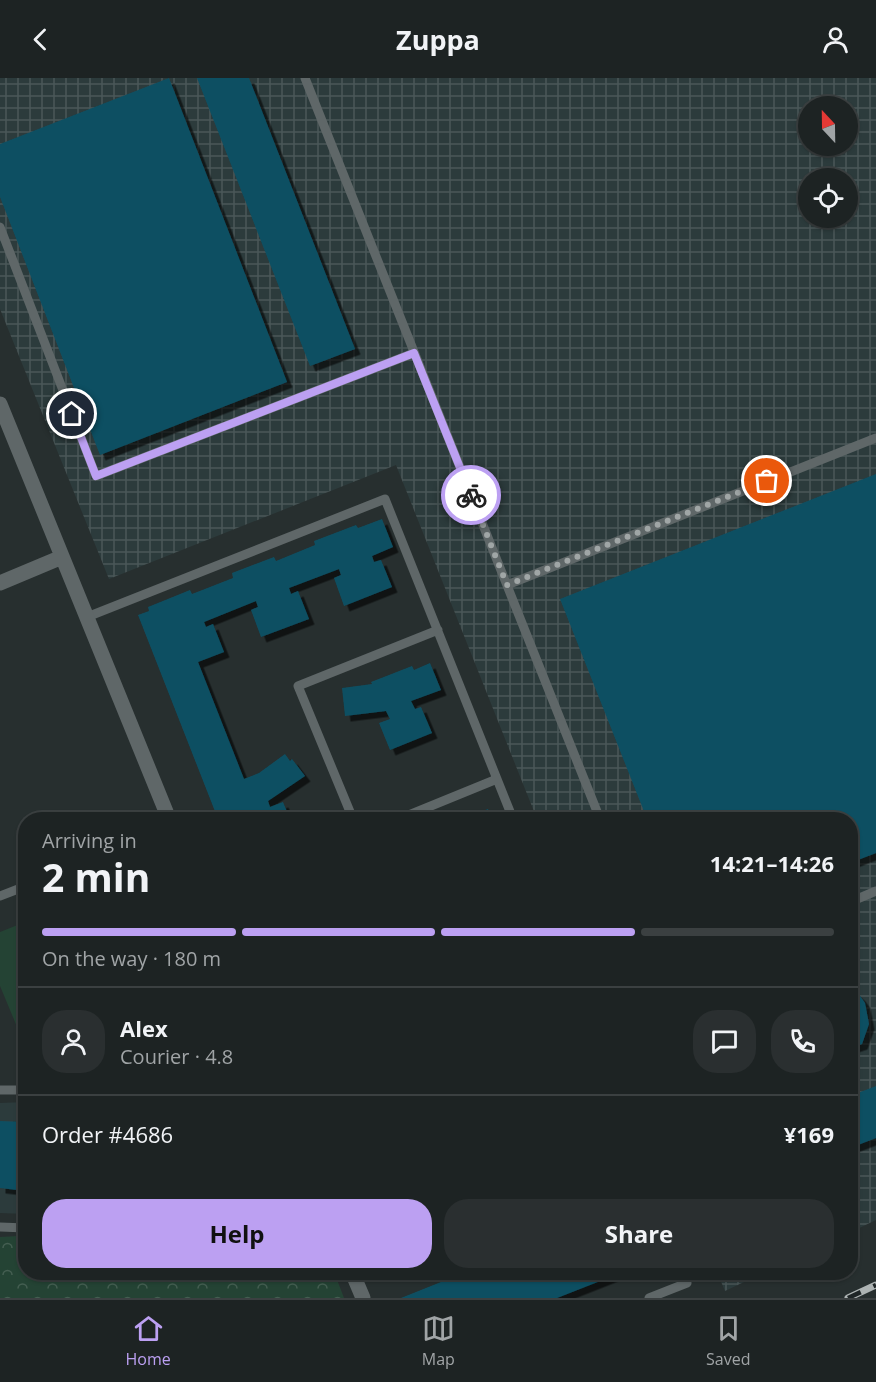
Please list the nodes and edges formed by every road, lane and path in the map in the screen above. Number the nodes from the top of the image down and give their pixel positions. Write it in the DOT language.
graph roads {
  1 [pos="304,78"];
  2 [pos="0,227"];
  3 [pos="414,353"];
  4 [pos="0,404"];
  5 [pos="876,438"];
  6 [pos="62,558"];
  7 [pos="0,583"];
  8 [pos="507,585"];
  9 [pos="87,617"];
  10 [pos="438,630"];
  11 [pos="496,779"];
  12 [pos="166,812"];
  13 [pos="350,812"];
  14 [pos="416,812"];
  15 [pos="510,812"];
  16 [pos="597,812"];
  17 [pos="18,889"];
  18 [pos="876,891"];
  19 [pos="0,896"];
  20 [pos="858,899"];
  21 [pos="0,1090"];
  22 [pos="18,1090"];
  23 [pos="0,1227"];
  24 [pos="18,1228"];
  25 [pos="356,1280"];
  26 [pos="687,1283"];
  27 [pos="363,1298"];
  28 [pos="649,1298"];
  1 -- 3 [label="lane"];
  2 -- 3 [label="lane"];
  3 -- 8 [label="lane"];
  4 -- 6 [label="street"];
  5 -- 8 [label="lane"];
  6 -- 7 [label="street"];
  6 -- 9 [label="street"];
  8 -- 16 [label="lane"];
  9 -- 10 [label="lane"];
  9 -- 12 [label="street"];
  10 -- 11 [label="lane"];
  10 -- 13 [label="lane"];
  11 -- 14 [label="lane"];
  11 -- 15 [label="lane"];
  17 -- 19 [label="lane"];
  18 -- 20 [label="lane"];
  21 -- 22 [label="lane"];
  23 -- 24 [label="lane"];
  25 -- 27 [label="street"];
  26 -- 28 [label="lane"];
}
